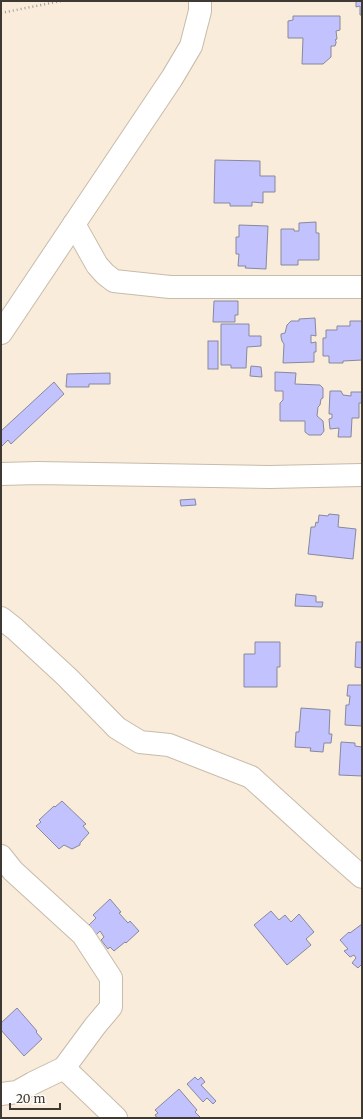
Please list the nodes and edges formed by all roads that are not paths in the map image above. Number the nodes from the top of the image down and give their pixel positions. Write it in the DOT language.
graph roads {
  1 [pos="200,1"];
  2 [pos="74,224"];
  3 [pos="362,287"];
  4 [pos="1,334"];
  5 [pos="1,474"];
  6 [pos="362,475"];
  7 [pos="1,618"];
  8 [pos="1,856"];
  9 [pos="362,877"];
  10 [pos="64,1068"];
  11 [pos="1,1094"];
  12 [pos="116,1118"];
  1 -- 2 [label="street"];
  2 -- 3 [label="street"];
  2 -- 4 [label="street"];
  5 -- 6 [label="street"];
  7 -- 9 [label="street"];
  8 -- 10 [label="street"];
  10 -- 11 [label="street"];
  10 -- 12 [label="street"];
}
